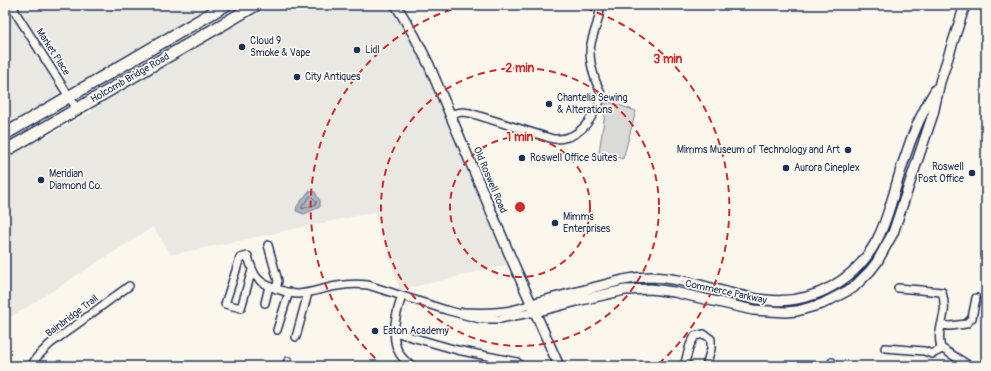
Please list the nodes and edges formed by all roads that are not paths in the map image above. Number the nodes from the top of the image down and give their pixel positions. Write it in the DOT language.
graph roads {
  1 [pos="12,5"];
  2 [pos="226,5"];
  3 [pos="256,5"];
  4 [pos="396,5"];
  5 [pos="600,5"];
  6 [pos="965,5"];
  7 [pos="69,96"];
  8 [pos="77,109"];
  9 [pos="450,114"];
  10 [pos="5,134"];
  11 [pos="5,151"];
  12 [pos="268,245"];
  13 [pos="252,270"];
  14 [pos="129,286"];
  15 [pos="273,288"];
  16 [pos="898,288"];
  17 [pos="289,292"];
  18 [pos="308,293"];
  19 [pos="402,296"];
  20 [pos="976,298"];
  21 [pos="265,303"];
  22 [pos="533,308"];
  23 [pos="941,325"];
  24 [pos="277,330"];
  25 [pos="394,332"];
  26 [pos="296,337"];
  27 [pos="885,348"];
  28 [pos="942,350"];
  29 [pos="31,366"];
  30 [pos="413,366"];
  31 [pos="521,366"];
  32 [pos="559,366"];
  33 [pos="684,366"];
  34 [pos="706,366"];
  35 [pos="970,366"];
  1 -- 7 [label="street, Market Place"];
  2 -- 7 [label="main road, Holcomb Bridge Road"];
  3 -- 8 [label="main road, Holcomb Bridge Road"];
  4 -- 9 [label="street, Old Roswell Road"];
  5 -- 9 [label="street"];
  6 -- 22 [label="street, Commerce Parkway"];
  7 -- 8 [label="street, Market Place"];
  7 -- 10 [label="main road, Holcomb Bridge Road"];
  8 -- 11 [label="main road, Holcomb Bridge Road"];
  9 -- 22 [label="street, Old Roswell Road"];
  12 -- 15 [label="street"];
  13 -- 13 [label="street"];
  13 -- 15 [label="street"];
  14 -- 29 [label="street, Bainbridge Trail"];
  15 -- 17 [label="street"];
  15 -- 21 [label="street"];
  16 -- 23 [label="street"];
  17 -- 18 [label="street"];
  17 -- 24 [label="street"];
  18 -- 19 [label="street"];
  18 -- 26 [label="street"];
  19 -- 22 [label="street"];
  19 -- 25 [label="street"];
  20 -- 23 [label="street"];
  22 -- 32 [label="street, Old Roswell Road"];
  23 -- 28 [label="street"];
  25 -- 30 [label="street"];
  25 -- 31 [label="street"];
  27 -- 28 [label="street"];
  28 -- 35 [label="street"];
  33 -- 34 [label="street"];
}
